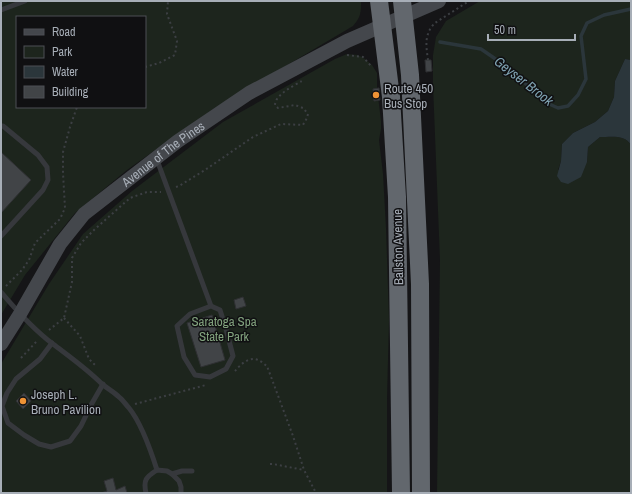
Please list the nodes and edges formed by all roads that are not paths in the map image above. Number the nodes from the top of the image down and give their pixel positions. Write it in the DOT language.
graph roads {
  1 [pos="25,1"];
  2 [pos="379,1"];
  3 [pos="439,1"];
  4 [pos="402,9"];
  5 [pos="1,10"];
  6 [pos="382,26"];
  7 [pos="1,126"];
  8 [pos="156,158"];
  9 [pos="1,236"];
  10 [pos="1,291"];
  11 [pos="211,306"];
  12 [pos="20,314"];
  13 [pos="52,343"];
  14 [pos="1,344"];
  15 [pos="103,384"];
  16 [pos="157,470"];
  17 [pos="192,471"];
  18 [pos="172,474"];
  19 [pos="146,493"];
  20 [pos="181,493"];
  21 [pos="401,493"];
  22 [pos="421,493"];
  1 -- 5 [label="lane"];
  2 -- 6 [label="highway, Ballston Avenue"];
  3 -- 4 [label="street, Avenue of The Pines"];
  4 -- 6 [label="street, Avenue of The Pines"];
  4 -- 22 [label="highway, Ballston Avenue"];
  6 -- 8 [label="street, Avenue of The Pines"];
  6 -- 21 [label="highway, Ballston Avenue"];
  7 -- 9 [label="lane"];
  8 -- 11 [label="lane"];
  8 -- 12 [label="street, Avenue of The Pines"];
  10 -- 12 [label="lane"];
  11 -- 11 [label="lane"];
  12 -- 13 [label="lane"];
  12 -- 14 [label="street, Avenue of The Pines"];
  13 -- 15 [label="lane"];
  13 -- 15 [label="lane"];
  15 -- 16 [label="lane"];
  16 -- 18 [label="lane"];
  16 -- 19 [label="lane"];
  17 -- 18 [label="lane"];
  18 -- 20 [label="lane"];
}
